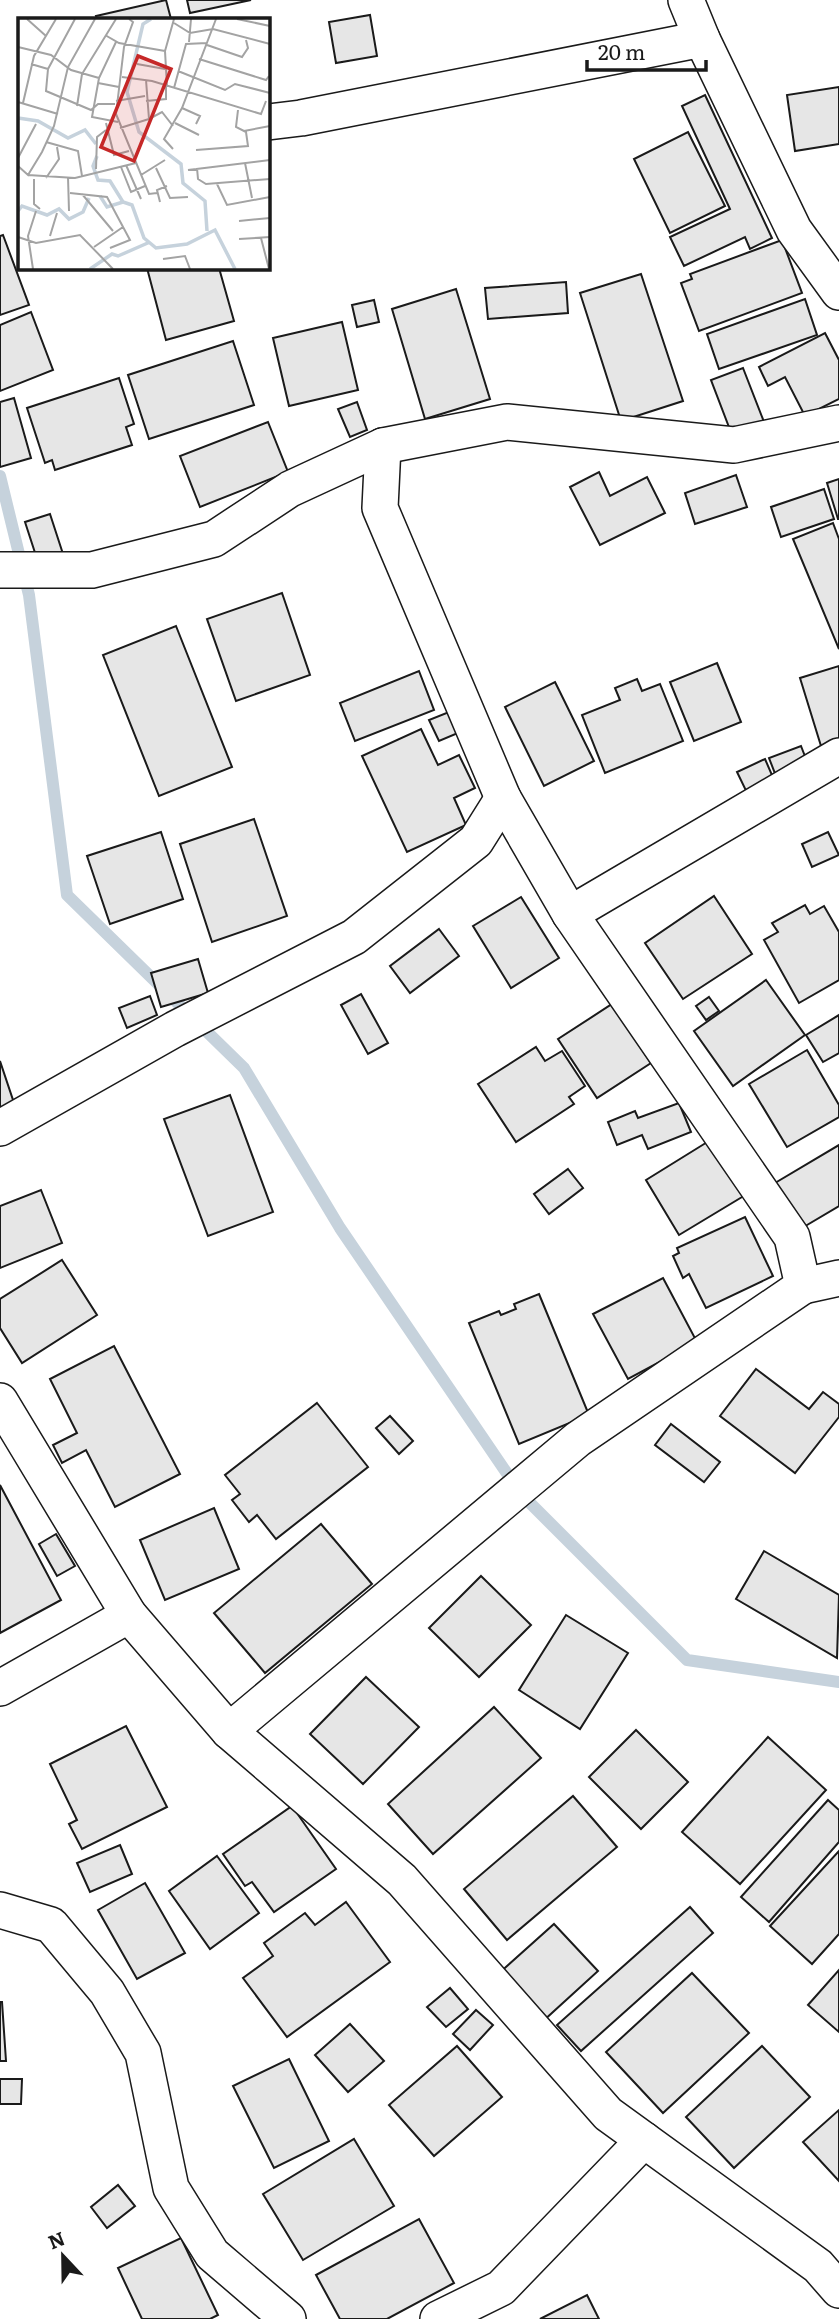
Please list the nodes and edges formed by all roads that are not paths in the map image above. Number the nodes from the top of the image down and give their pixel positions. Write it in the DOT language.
graph roads {
  1 [pos="686,0"];
  2 [pos="702,38"];
  3 [pos="270,122"];
  4 [pos="839,292"];
  5 [pos="839,423"];
  6 [pos="383,446"];
  7 [pos="0,570"];
  8 [pos="839,756"];
  9 [pos="503,798"];
  10 [pos="570,914"];
  11 [pos="0,1128"];
  12 [pos="839,1278"];
  13 [pos="803,1286"];
  14 [pos="0,1401"];
  15 [pos="130,1615"];
  16 [pos="0,1688"];
  17 [pos="229,1731"];
  18 [pos="0,1910"];
  19 [pos="643,2140"];
  20 [pos="839,2290"];
  21 [pos="288,2319"];
  22 [pos="438,2319"];
  1 -- 2 [label="street"];
  2 -- 3 [label="street"];
  2 -- 4 [label="street"];
  5 -- 6 [label="street"];
  6 -- 7 [label="street"];
  6 -- 9 [label="street"];
  8 -- 10 [label="street"];
  9 -- 10 [label="street"];
  9 -- 11 [label="street"];
  10 -- 13 [label="street"];
  12 -- 13 [label="street"];
  13 -- 17 [label="street"];
  14 -- 15 [label="street"];
  15 -- 16 [label="street"];
  15 -- 17 [label="street"];
  17 -- 19 [label="street"];
  18 -- 21 [label="street"];
  19 -- 20 [label="street"];
  19 -- 22 [label="street"];
}
